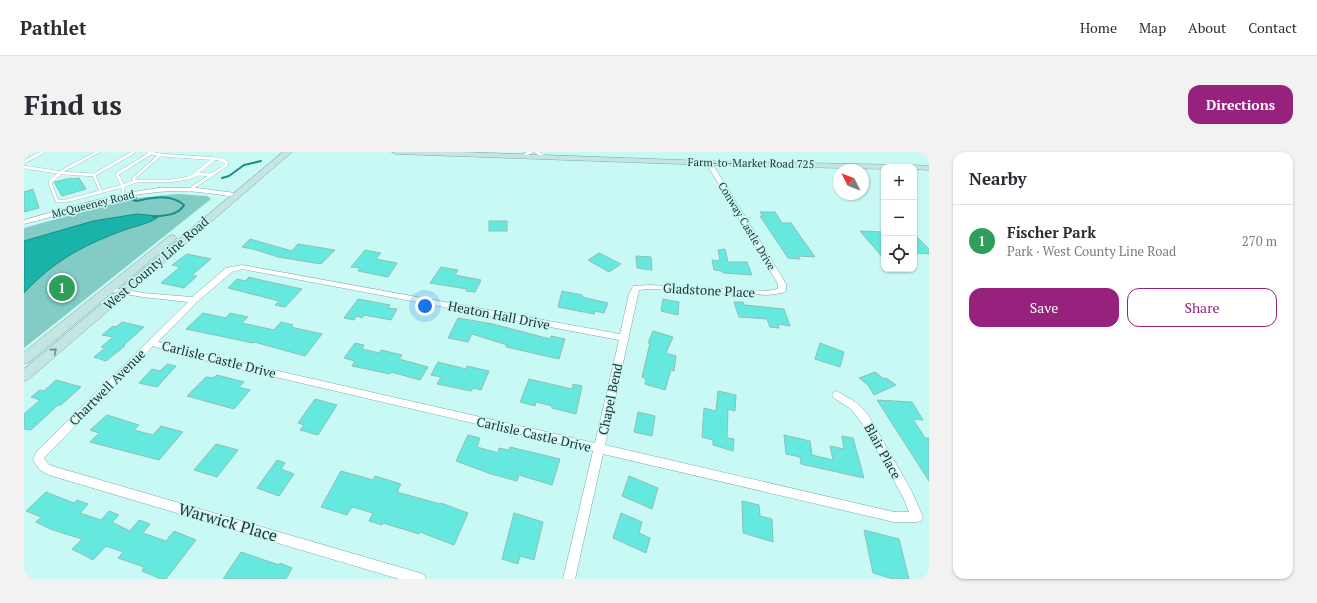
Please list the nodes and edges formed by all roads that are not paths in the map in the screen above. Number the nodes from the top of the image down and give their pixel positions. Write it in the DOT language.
graph roads {
  1 [pos="43,152"];
  2 [pos="98,152"];
  3 [pos="134,152"];
  4 [pos="149,152"];
  5 [pos="284,152"];
  6 [pos="288,152"];
  7 [pos="396,152"];
  8 [pos="530,152"];
  9 [pos="536,152"];
  10 [pos="160,155"];
  11 [pos="522,156"];
  12 [pos="544,157"];
  13 [pos="214,159"];
  14 [pos="24,162"];
  15 [pos="709,163"];
  16 [pos="881,166"];
  17 [pos="24,167"];
  18 [pos="917,167"];
  19 [pos="929,168"];
  20 [pos="63,173"];
  21 [pos="94,175"];
  22 [pos="214,175"];
  23 [pos="193,176"];
  24 [pos="136,181"];
  25 [pos="123,186"];
  26 [pos="189,190"];
  27 [pos="101,192"];
  28 [pos="231,194"];
  29 [pos="123,195"];
  30 [pos="24,222"];
  31 [pos="232,268"];
  32 [pos="636,288"];
  33 [pos="109,289"];
  34 [pos="782,291"];
  35 [pos="123,292"];
  36 [pos="194,300"];
  37 [pos="624,338"];
  38 [pos="152,343"];
  39 [pos="24,359"];
  40 [pos="24,376"];
  41 [pos="837,395"];
  42 [pos="599,449"];
  43 [pos="38,460"];
  44 [pos="917,517"];
  45 [pos="420,579"];
  46 [pos="569,579"];
  1 -- 14 [label="lane"];
  2 -- 20 [label="lane"];
  3 -- 21 [label="lane"];
  4 -- 10 [label="lane"];
  4 -- 25 [label="lane"];
  5 -- 28 [label="main road, West County Line Road"];
  6 -- 28 [label="main road, West County Line Road"];
  7 -- 11 [label="main road, Farm-to-Market Road 725"];
  8 -- 11 [label="street"];
  9 -- 12 [label="street"];
  10 -- 13 [label="lane"];
  10 -- 24 [label="lane"];
  11 -- 12 [label="main road, Farm-to-Market Road 725"];
  12 -- 15 [label="main road, Farm-to-Market Road 725"];
  13 -- 22 [label="lane"];
  13 -- 23 [label="lane"];
  15 -- 16 [label="main road, Farm-to-Market Road 725"];
  15 -- 34 [label="street, Conway Castle Drive"];
  17 -- 20 [label="lane"];
  18 -- 19 [label="main road"];
  20 -- 21 [label="lane"];
  20 -- 27 [label="lane"];
  21 -- 27 [label="lane"];
  22 -- 23 [label="lane"];
  22 -- 26 [label="lane"];
  23 -- 24 [label="lane"];
  24 -- 25 [label="lane"];
  25 -- 27 [label="lane"];
  25 -- 29 [label="lane"];
  26 -- 28 [label="street, McQueeney Road"];
  26 -- 29 [label="street, McQueeney Road"];
  28 -- 33 [label="main road, West County Line Road"];
  28 -- 35 [label="main road, West County Line Road"];
  29 -- 30 [label="street, McQueeney Road"];
  31 -- 36 [label="street, Chartwell Avenue"];
  31 -- 37 [label="street, Heaton Hall Drive"];
  32 -- 34 [label="street, Gladstone Place"];
  32 -- 37 [label="street, Chapel Bend"];
  33 -- 35 [label="street"];
  33 -- 39 [label="main road, West County Line Road"];
  35 -- 36 [label="street"];
  40 -- 35 [label="main road, West County Line Road, one-way"];
  36 -- 38 [label="street, Chartwell Avenue"];
  37 -- 42 [label="street, Chapel Bend"];
  38 -- 42 [label="street, Carlisle Castle Drive"];
  38 -- 43 [label="street, Chartwell Avenue"];
  41 -- 44 [label="street, Blair Place"];
  42 -- 44 [label="street, Carlisle Castle Drive"];
  42 -- 46 [label="street, Chapel Bend"];
  43 -- 45 [label="street, Warwick Place"];
}
